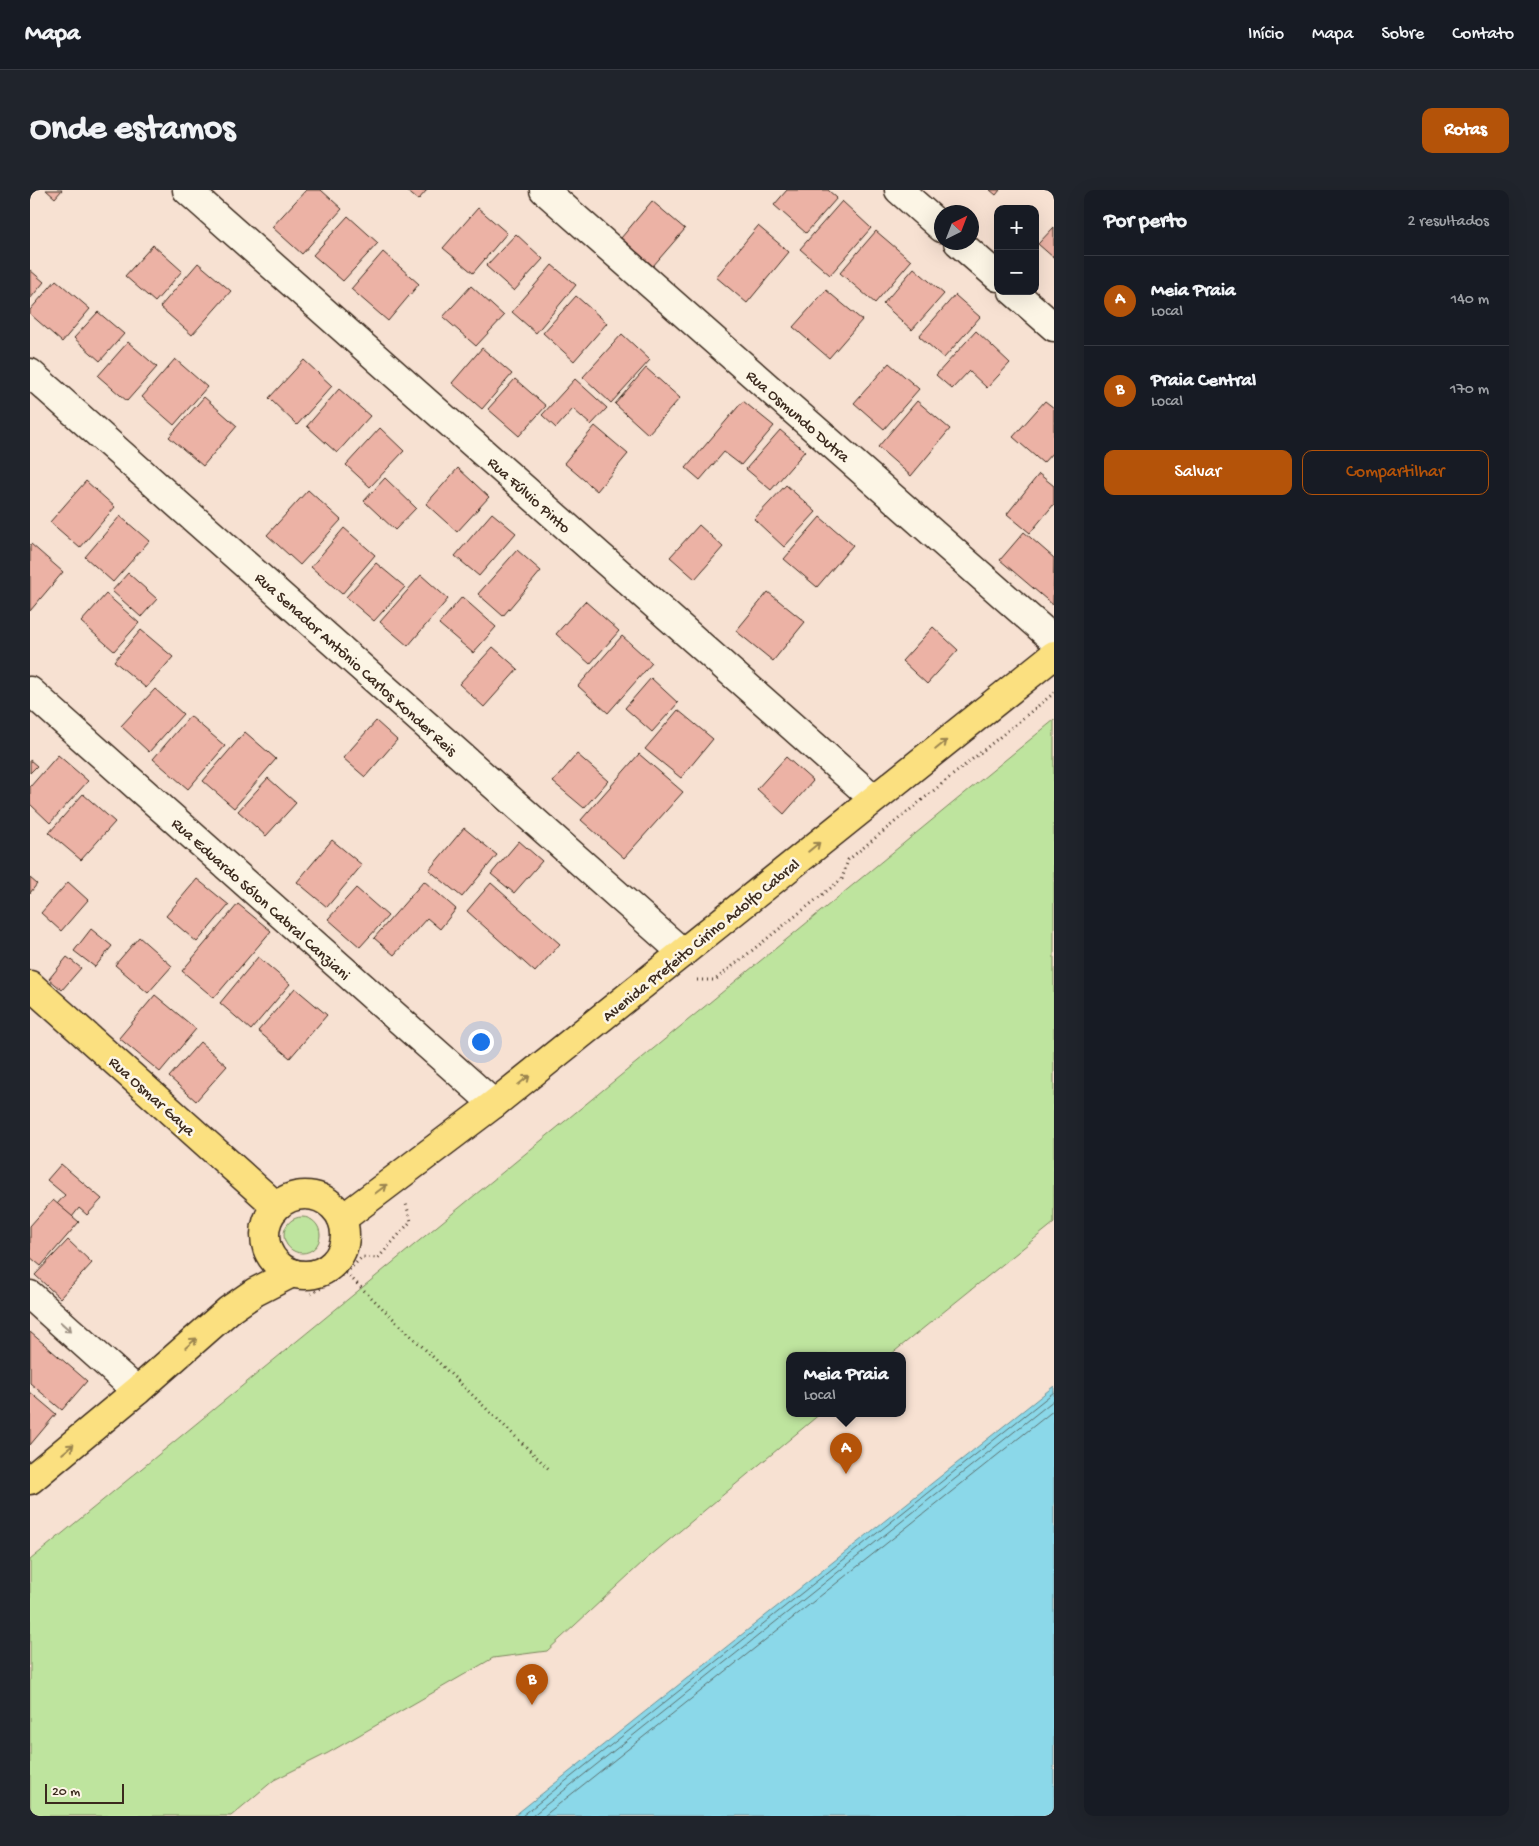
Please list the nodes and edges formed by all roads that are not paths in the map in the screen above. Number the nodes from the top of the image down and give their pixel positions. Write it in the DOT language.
graph roads {
  1 [pos="187,190"];
  2 [pos="544,190"];
  3 [pos="899,190"];
  4 [pos="934,221"];
  5 [pos="967,250"];
  6 [pos="994,274"];
  7 [pos="1018,295"];
  8 [pos="1054,327"];
  9 [pos="30,373"];
  10 [pos="1054,640"];
  11 [pos="1054,654"];
  12 [pos="30,691"];
  13 [pos="873,798"];
  14 [pos="683,953"];
  15 [pos="30,985"];
  16 [pos="494,1104"];
  17 [pos="276,1206"];
  18 [pos="342,1219"];
  19 [pos="292,1273"];
  20 [pos="30,1295"];
  21 [pos="137,1391"];
  22 [pos="30,1480"];
  1 -- 13 [label="street, Rua Fúlvio Pinto"];
  2 -- 10 [label="street, Rua Osmundo Dutra"];
  3 -- 4 [label="street"];
  5 -- 6 [label="street"];
  7 -- 8 [label="street"];
  9 -- 14 [label="street, Rua Senador Antônio Carlos Konder Reis"];
  13 -- 11 [label="main road, Avenida Prefeito Cirino Adolfo Cabral, one-way"];
  12 -- 16 [label="street, Rua Eduardo Sólon Cabral Canziani"];
  14 -- 13 [label="main road, Avenida Prefeito Cirino Adolfo Cabral, one-way"];
  16 -- 14 [label="main road, Avenida Prefeito Cirino Adolfo Cabral, one-way"];
  15 -- 17 [label="main road, Rua Osmar Gaya"];
  18 -- 16 [label="main road, Avenida Prefeito Cirino Adolfo Cabral, one-way"];
  17 -- 18 [label="main road"];
  17 -- 19 [label="main road"];
  18 -- 19 [label="main road"];
  21 -- 19 [label="main road, one-way"];
  20 -- 21 [label="street, one-way"];
  22 -- 21 [label="main road, one-way"];
}
